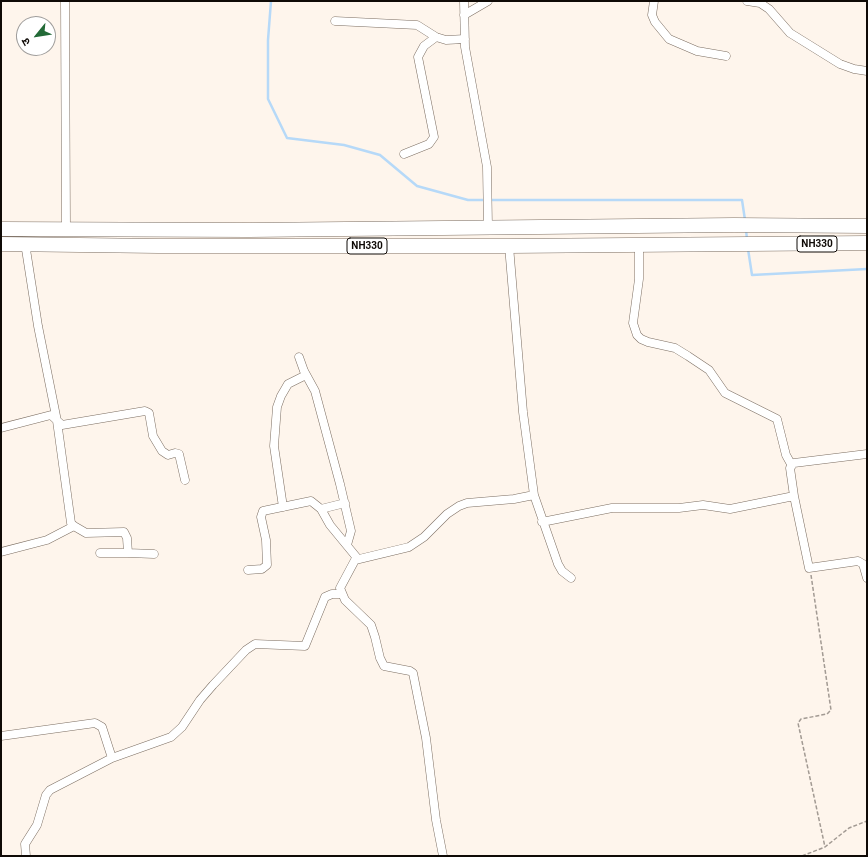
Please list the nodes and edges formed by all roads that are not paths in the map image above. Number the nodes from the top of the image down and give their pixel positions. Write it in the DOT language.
graph roads {
  1 [pos="65,1"];
  2 [pos="464,1"];
  3 [pos="488,1"];
  4 [pos="654,1"];
  5 [pos="747,1"];
  6 [pos="464,15"];
  7 [pos="335,21"];
  8 [pos="436,37"];
  9 [pos="465,39"];
  10 [pos="726,56"];
  11 [pos="867,71"];
  12 [pos="404,154"];
  13 [pos="867,226"];
  14 [pos="488,227"];
  15 [pos="1,229"];
  16 [pos="66,229"];
  17 [pos="25,243"];
  18 [pos="867,243"];
  19 [pos="1,244"];
  20 [pos="508,246"];
  21 [pos="639,246"];
  22 [pos="298,357"];
  23 [pos="306,375"];
  24 [pos="57,421"];
  25 [pos="1,428"];
  26 [pos="867,454"];
  27 [pos="791,464"];
  28 [pos="185,480"];
  29 [pos="534,495"];
  30 [pos="794,496"];
  31 [pos="344,503"];
  32 [pos="283,507"];
  33 [pos="321,509"];
  34 [pos="542,522"];
  35 [pos="74,526"];
  36 [pos="347,545"];
  37 [pos="1,552"];
  38 [pos="100,553"];
  39 [pos="128,553"];
  40 [pos="154,554"];
  41 [pos="358,559"];
  42 [pos="248,570"];
  43 [pos="571,578"];
  44 [pos="867,578"];
  45 [pos="341,594"];
  46 [pos="1,736"];
  47 [pos="112,758"];
  48 [pos="26,856"];
  49 [pos="443,856"];
  1 -- 16 [label="street"];
  2 -- 6 [label="street"];
  3 -- 6 [label="street"];
  4 -- 10 [label="street"];
  5 -- 11 [label="street"];
  6 -- 9 [label="street"];
  7 -- 8 [label="street"];
  8 -- 9 [label="street"];
  8 -- 12 [label="street"];
  9 -- 14 [label="street"];
  13 -- 14 [label="highway, NH330"];
  14 -- 16 [label="highway, NH330"];
  15 -- 16 [label="highway, NH330"];
  17 -- 19 [label="highway, NH330"];
  17 -- 20 [label="highway, NH330"];
  17 -- 24 [label="street"];
  18 -- 21 [label="highway, NH330"];
  20 -- 21 [label="highway, NH330"];
  20 -- 29 [label="street"];
  21 -- 27 [label="street"];
  22 -- 23 [label="street"];
  23 -- 31 [label="street"];
  23 -- 32 [label="street"];
  24 -- 25 [label="street"];
  24 -- 28 [label="street"];
  24 -- 35 [label="street"];
  26 -- 27 [label="street"];
  27 -- 30 [label="street"];
  29 -- 34 [label="street"];
  29 -- 41 [label="street"];
  30 -- 34 [label="street"];
  30 -- 44 [label="street"];
  31 -- 33 [label="street"];
  31 -- 36 [label="street"];
  32 -- 33 [label="street"];
  32 -- 42 [label="street"];
  33 -- 36 [label="street"];
  34 -- 43 [label="street"];
  35 -- 37 [label="street"];
  35 -- 39 [label="street"];
  36 -- 41 [label="street"];
  38 -- 39 [label="street"];
  39 -- 40 [label="street"];
  41 -- 45 [label="street"];
  45 -- 47 [label="street"];
  45 -- 49 [label="street"];
  46 -- 47 [label="street"];
  47 -- 48 [label="street"];
}
